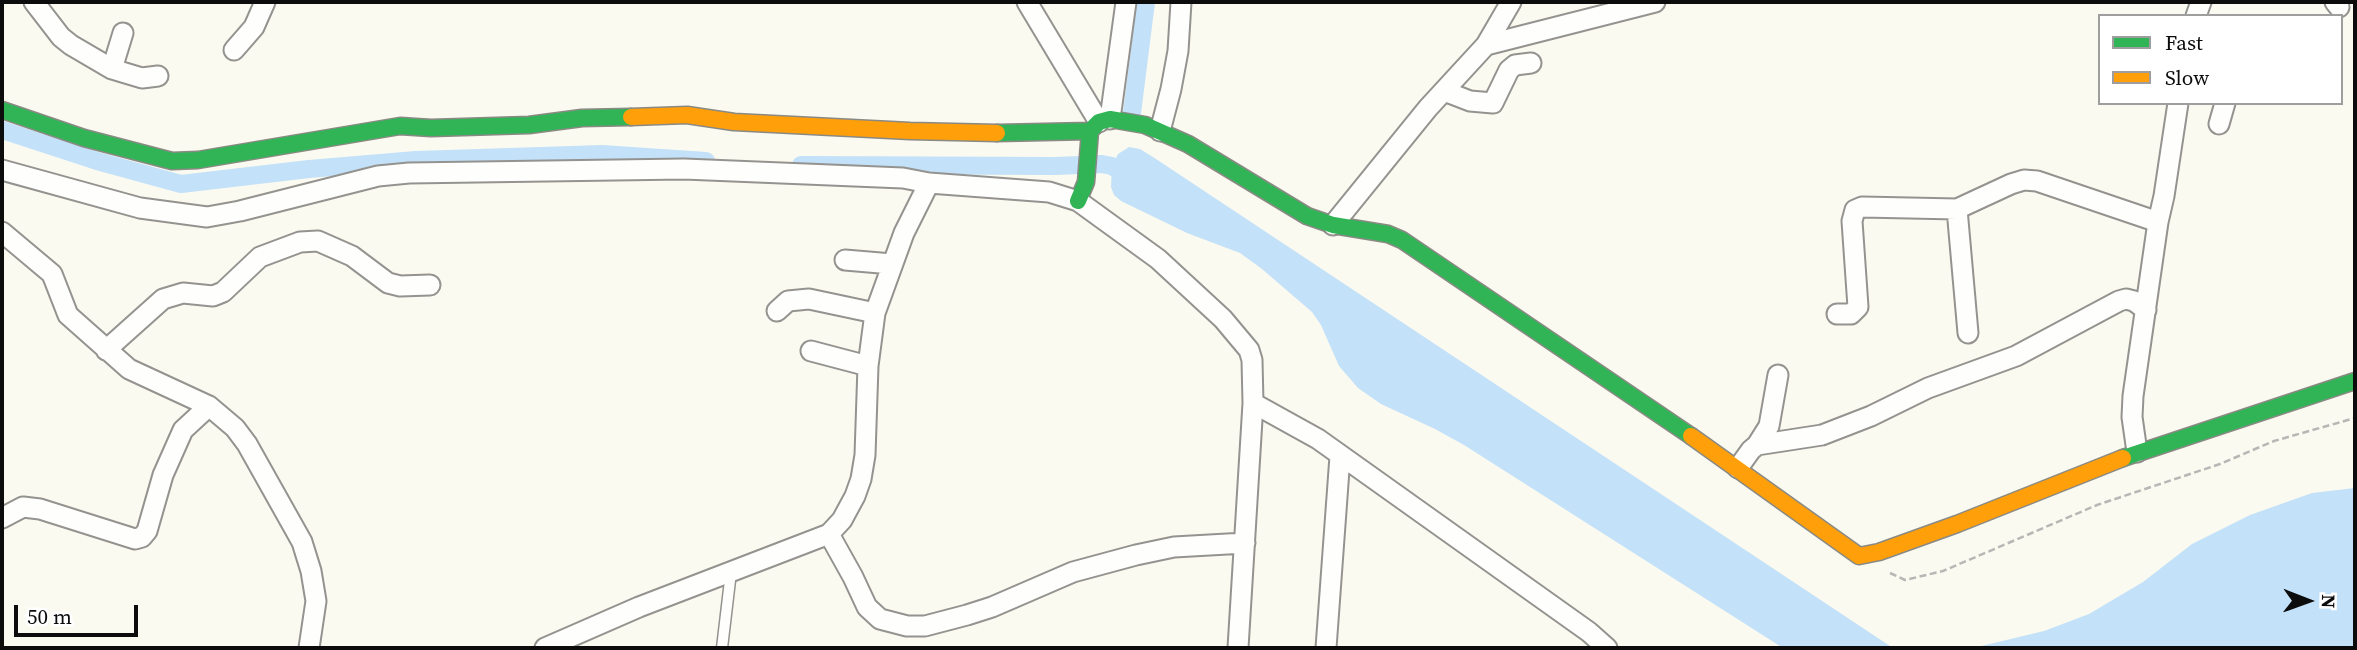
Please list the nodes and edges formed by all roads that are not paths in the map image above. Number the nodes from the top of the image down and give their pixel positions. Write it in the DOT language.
graph roads {
  1 [pos="34,2"];
  2 [pos="265,2"];
  3 [pos="1027,2"];
  4 [pos="1126,2"];
  5 [pos="1181,2"];
  6 [pos="1511,2"];
  7 [pos="1655,2"];
  8 [pos="123,33"];
  9 [pos="1486,45"];
  10 [pos="234,50"];
  11 [pos="1531,63"];
  12 [pos="112,69"];
  13 [pos="158,76"];
  14 [pos="1444,91"];
  15 [pos="2178,105"];
  16 [pos="2224,105"];
  17 [pos="2,110"];
  18 [pos="2219,124"];
  19 [pos="1097,129"];
  20 [pos="1160,131"];
  21 [pos="2,170"];
  22 [pos="929,183"];
  23 [pos="1082,192"];
  24 [pos="1957,209"];
  25 [pos="2158,222"];
  26 [pos="1334,225"];
  27 [pos="2,232"];
  28 [pos="845,260"];
  29 [pos="892,264"];
  30 [pos="430,285"];
  31 [pos="2146,310"];
  32 [pos="777,311"];
  33 [pos="875,313"];
  34 [pos="1837,314"];
  35 [pos="1968,333"];
  36 [pos="106,350"];
  37 [pos="811,351"];
  38 [pos="868,366"];
  39 [pos="1779,375"];
  40 [pos="2355,381"];
  41 [pos="188,396"];
  42 [pos="1253,403"];
  43 [pos="209,406"];
  44 [pos="183,430"];
  45 [pos="1757,445"];
  46 [pos="2137,452"];
  47 [pos="1340,456"];
  48 [pos="1738,468"];
  49 [pos="2,518"];
  50 [pos="829,534"];
  51 [pos="1245,543"];
  52 [pos="731,572"];
  53 [pos="309,648"];
  54 [pos="545,648"];
  55 [pos="722,648"];
  56 [pos="1238,648"];
  57 [pos="1326,648"];
  58 [pos="1606,648"];
  1 -- 12 [label="street"];
  2 -- 10 [label="street"];
  3 -- 19 [label="street"];
  4 -- 19 [label="street"];
  5 -- 20 [label="street"];
  6 -- 9 [label="street"];
  7 -- 9 [label="street"];
  8 -- 12 [label="street"];
  9 -- 14 [label="street"];
  11 -- 14 [label="street"];
  12 -- 13 [label="street"];
  14 -- 26 [label="street"];
  15 -- 25 [label="street"];
  16 -- 18 [label="street"];
  17 -- 19 [label="street"];
  19 -- 20 [label="street"];
  19 -- 23 [label="street"];
  20 -- 26 [label="street"];
  21 -- 22 [label="street"];
  22 -- 23 [label="street"];
  22 -- 29 [label="street"];
  23 -- 42 [label="street"];
  24 -- 25 [label="street"];
  24 -- 34 [label="street"];
  24 -- 35 [label="street"];
  25 -- 31 [label="street"];
  26 -- 48 [label="street"];
  27 -- 36 [label="street"];
  28 -- 29 [label="street"];
  29 -- 33 [label="street"];
  30 -- 36 [label="street"];
  31 -- 45 [label="street"];
  31 -- 46 [label="street"];
  32 -- 33 [label="street"];
  33 -- 38 [label="street"];
  36 -- 41 [label="street"];
  37 -- 38 [label="street"];
  38 -- 50 [label="street"];
  39 -- 45 [label="street"];
  40 -- 46 [label="street"];
  41 -- 43 [label="street"];
  41 -- 44 [label="street"];
  42 -- 47 [label="street"];
  42 -- 51 [label="street"];
  43 -- 44 [label="street"];
  43 -- 53 [label="street"];
  44 -- 49 [label="street"];
  45 -- 48 [label="street"];
  46 -- 48 [label="street"];
  47 -- 57 [label="street"];
  47 -- 58 [label="street"];
  50 -- 51 [label="street"];
  50 -- 52 [label="street"];
  51 -- 56 [label="street"];
  52 -- 54 [label="street"];
  52 -- 55 [label="lane"];
}
